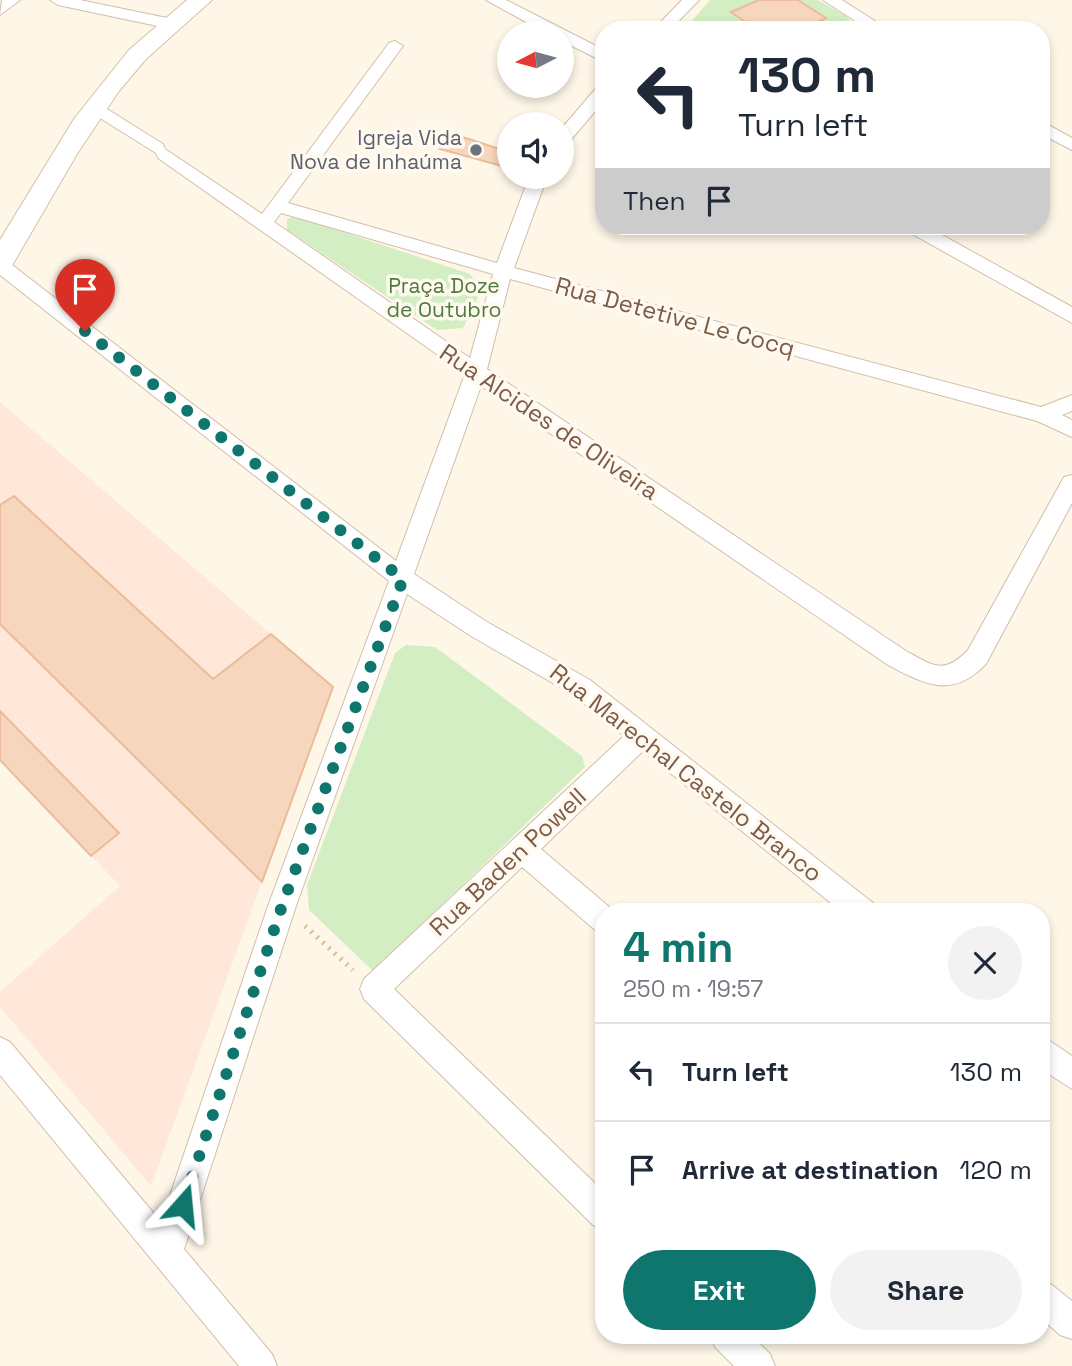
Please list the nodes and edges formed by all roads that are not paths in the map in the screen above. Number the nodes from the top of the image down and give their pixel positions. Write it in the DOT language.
graph roads {
  1 [pos="12,0"];
  2 [pos="58,0"];
  3 [pos="201,0"];
  4 [pos="494,0"];
  5 [pos="691,0"];
  6 [pos="831,0"];
  7 [pos="0,10"];
  8 [pos="535,21"];
  9 [pos="670,21"];
  10 [pos="866,21"];
  11 [pos="167,23"];
  12 [pos="574,41"];
  13 [pos="395,46"];
  14 [pos="595,52"];
  15 [pos="595,100"];
  16 [pos="93,108"];
  17 [pos="574,125"];
  18 [pos="1050,132"];
  19 [pos="1072,145"];
  20 [pos="534,189"];
  21 [pos="277,206"];
  22 [pos="264,224"];
  23 [pos="928,235"];
  24 [pos="0,264"];
  25 [pos="503,271"];
  26 [pos="1072,316"];
  27 [pos="476,372"];
  28 [pos="1072,402"];
  29 [pos="1043,415"];
  30 [pos="1072,429"];
  31 [pos="1072,483"];
  32 [pos="403,579"];
  33 [pos="642,736"];
  34 [pos="521,849"];
  35 [pos="852,903"];
  36 [pos="595,912"];
  37 [pos="0,1052"];
  38 [pos="1050,1058"];
  39 [pos="1072,1074"];
  40 [pos="595,1205"];
  41 [pos="166,1255"];
  42 [pos="1050,1304"];
  43 [pos="1072,1323"];
  44 [pos="736,1344"];
  45 [pos="260,1366"];
  46 [pos="758,1366"];
  1 -- 7 [label="street"];
  2 -- 11 [label="street"];
  3 -- 11 [label="main road"];
  4 -- 8 [label="street"];
  5 -- 9 [label="street"];
  6 -- 10 [label="street"];
  11 -- 16 [label="main road"];
  12 -- 14 [label="street"];
  13 -- 21 [label="street"];
  15 -- 17 [label="street"];
  16 -- 22 [label="street, Rua Alcides de Oliveira"];
  16 -- 24 [label="main road"];
  18 -- 19 [label="street"];
  20 -- 25 [label="street"];
  21 -- 22 [label="street"];
  21 -- 25 [label="street, Rua Detetive Le Cocq"];
  22 -- 27 [label="street, Rua Alcides de Oliveira"];
  23 -- 26 [label="street"];
  24 -- 32 [label="street, Rua Marechal Castelo Branco"];
  25 -- 27 [label="street"];
  25 -- 29 [label="street, Rua Detetive Le Cocq"];
  27 -- 31 [label="street, Rua Alcides de Oliveira"];
  27 -- 32 [label="street"];
  28 -- 29 [label="street"];
  29 -- 30 [label="street, Rua Detetive Le Cocq"];
  32 -- 33 [label="street, Rua Marechal Castelo Branco"];
  32 -- 41 [label="street"];
  33 -- 34 [label="street, Rua Baden Powell"];
  33 -- 35 [label="street, Rua Marechal Castelo Branco"];
  34 -- 36 [label="street"];
  34 -- 40 [label="street, Rua Baden Powell"];
  37 -- 41 [label="street"];
  38 -- 39 [label="street"];
  41 -- 45 [label="street"];
  42 -- 43 [label="street"];
  44 -- 46 [label="street"];
}
